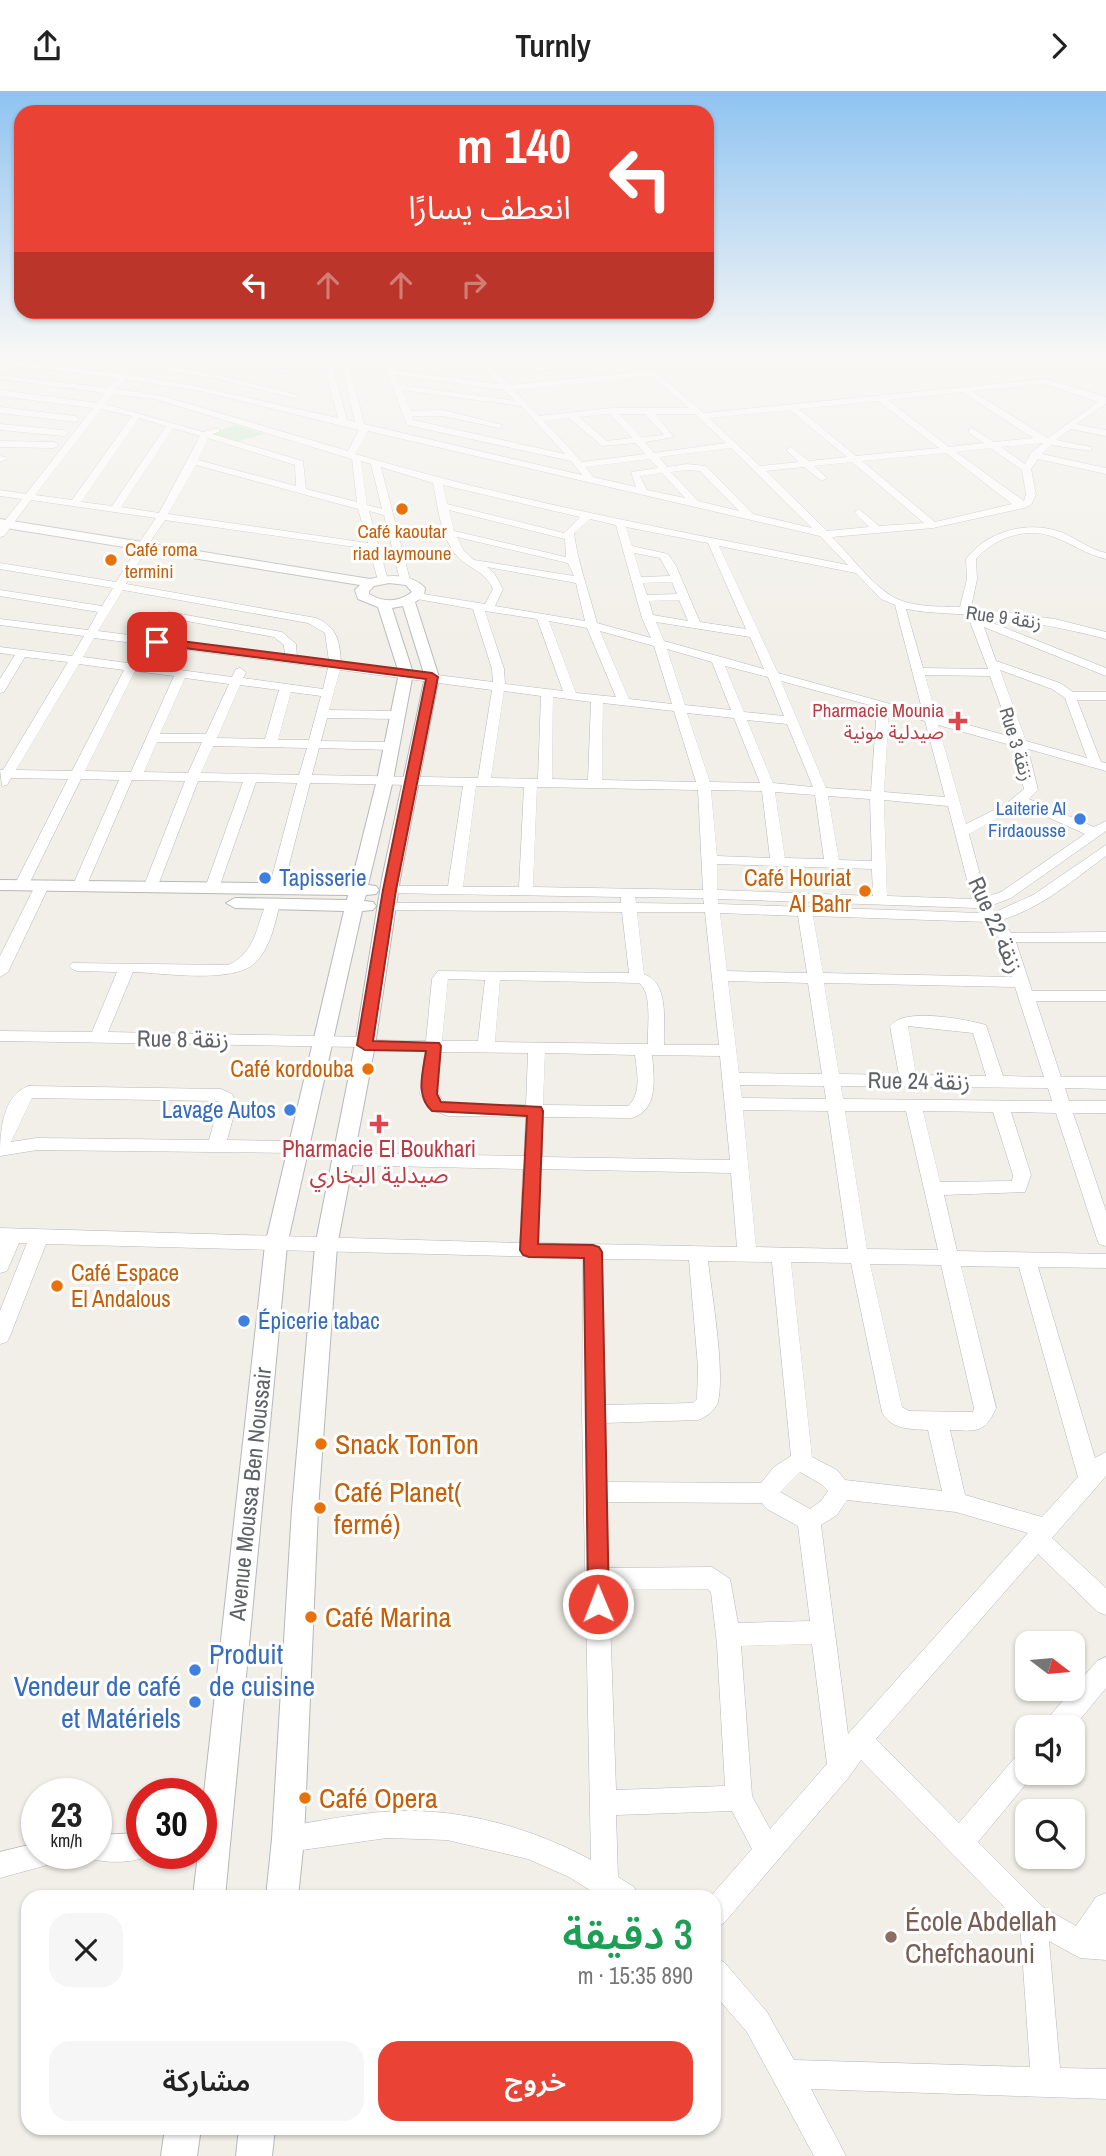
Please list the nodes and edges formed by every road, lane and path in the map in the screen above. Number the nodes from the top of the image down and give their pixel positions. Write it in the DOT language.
graph roads {
  1 [pos="51,449"];
  2 [pos="65,449"];
  3 [pos="113,449"];
  4 [pos="155,449"];
  5 [pos="199,449"];
  6 [pos="254,449"];
  7 [pos="297,449"];
  8 [pos="357,449"];
  9 [pos="456,449"];
  10 [pos="532,449"];
  11 [pos="565,449"];
  12 [pos="649,449"];
  13 [pos="699,449"];
  14 [pos="738,449"];
  15 [pos="842,449"];
  16 [pos="953,449"];
  17 [pos="997,449"];
  18 [pos="1038,449"];
  19 [pos="791,450"];
  20 [pos="948,450"];
  21 [pos="266,453"];
  22 [pos="46,455"];
  23 [pos="655,455"];
  24 [pos="1034,455"];
  25 [pos="314,457"];
  26 [pos="353,458"];
  27 [pos="853,459"];
  28 [pos="194,462"];
  29 [pos="577,462"];
  30 [pos="376,464"];
  31 [pos="807,464"];
  32 [pos="1026,469"];
  33 [pos="224,470"];
  34 [pos="667,470"];
  35 [pos="759,470"];
  36 [pos="1106,471"];
  37 [pos="822,478"];
  38 [pos="257,480"];
  39 [pos="590,480"];
  40 [pos="437,481"];
  41 [pos="24,485"];
  42 [pos="301,492"];
  43 [pos="643,492"];
  44 [pos="0,493"];
  45 [pos="16,495"];
  46 [pos="29,496"];
  47 [pos="75,503"];
  48 [pos="960,503"];
  49 [pos="8,505"];
  50 [pos="696,505"];
  51 [pos="443,506"];
  52 [pos="1021,506"];
  53 [pos="363,508"];
  54 [pos="115,509"];
  55 [pos="859,512"];
  56 [pos="390,514"];
  57 [pos="587,516"];
  58 [pos="975,516"];
  59 [pos="162,517"];
  60 [pos="751,518"];
  61 [pos="620,523"];
  62 [pos="933,525"];
  63 [pos="2,528"];
  64 [pos="878,531"];
  65 [pos="452,533"];
  66 [pos="826,534"];
  67 [pos="568,537"];
  68 [pos="712,541"];
  69 [pos="1106,541"];
  70 [pos="375,547"];
  71 [pos="1079,547"];
  72 [pos="627,548"];
  73 [pos="141,549"];
  74 [pos="1106,556"];
  75 [pos="474,561"];
  76 [pos="572,561"];
  77 [pos="0,566"];
  78 [pos="858,570"];
  79 [pos="676,579"];
  80 [pos="405,580"];
  81 [pos="637,580"];
  82 [pos="581,581"];
  83 [pos="372,584"];
  84 [pos="121,585"];
  85 [pos="0,593"];
  86 [pos="177,596"];
  87 [pos="682,597"];
  88 [pos="413,598"];
  89 [pos="642,598"];
  90 [pos="384,604"];
  91 [pos="901,606"];
  92 [pos="483,607"];
  93 [pos="106,610"];
  94 [pos="971,615"];
  95 [pos="541,616"];
  96 [pos="648,618"];
  97 [pos="0,622"];
  98 [pos="592,625"];
  99 [pos="695,625"];
  100 [pos="163,628"];
  101 [pos="92,634"];
  102 [pos="755,635"];
  103 [pos="1106,636"];
  104 [pos="659,643"];
  105 [pos="0,650"];
  106 [pos="22,653"];
  107 [pos="249,654"];
  108 [pos="291,659"];
  109 [pos="717,659"];
  110 [pos="76,660"];
  111 [pos="335,665"];
  112 [pos="131,667"];
  113 [pos="991,667"];
  114 [pos="920,671"];
  115 [pos="1106,672"];
  116 [pos="181,673"];
  117 [pos="406,673"];
  118 [pos="772,673"];
  119 [pos="432,677"];
  120 [pos="236,680"];
  121 [pos="499,687"];
  122 [pos="286,688"];
  123 [pos="0,689"];
  124 [pos="547,693"];
  125 [pos="328,694"];
  126 [pos="571,696"];
  127 [pos="1070,696"];
  128 [pos="1106,696"];
  129 [pos="597,698"];
  130 [pos="624,701"];
  131 [pos="883,704"];
  132 [pos="680,708"];
  133 [pos="322,714"];
  134 [pos="397,715"];
  135 [pos="738,715"];
  136 [pos="932,717"];
  137 [pos="793,721"];
  138 [pos="153,738"];
  139 [pos="210,740"];
  140 [pos="1020,743"];
  141 [pos="270,744"];
  142 [pos="314,745"];
  143 [pos="391,746"];
  144 [pos="1101,765"];
  145 [pos="76,775"];
  146 [pos="132,775"];
  147 [pos="194,777"];
  148 [pos="2,778"];
  149 [pos="251,778"];
  150 [pos="305,779"];
  151 [pos="385,780"];
  152 [pos="411,781"];
  153 [pos="477,781"];
  154 [pos="538,782"];
  155 [pos="596,783"];
  156 [pos="704,785"];
  157 [pos="768,787"];
  158 [pos="821,791"];
  159 [pos="877,796"];
  160 [pos="1021,800"];
  161 [pos="952,802"];
  162 [pos="1100,829"];
  163 [pos="960,833"];
  164 [pos="1106,849"];
  165 [pos="710,860"];
  166 [pos="778,862"];
  167 [pos="832,863"];
  168 [pos="879,865"];
  169 [pos="0,885"];
  170 [pos="21,886"];
  171 [pos="79,887"];
  172 [pos="150,888"];
  173 [pos="212,888"];
  174 [pos="39,892"];
  175 [pos="455,892"];
  176 [pos="526,892"];
  177 [pos="275,896"];
  178 [pos="0,897"];
  179 [pos="356,897"];
  180 [pos="388,898"];
  181 [pos="628,900"];
  182 [pos="711,901"];
  183 [pos="880,901"];
  184 [pos="981,904"];
  185 [pos="805,910"];
  186 [pos="992,918"];
  187 [pos="1106,937"];
  188 [pos="1007,938"];
  189 [pos="77,966"];
  190 [pos="127,967"];
  191 [pos="0,972"];
  192 [pos="493,975"];
  193 [pos="721,976"];
  194 [pos="639,978"];
  195 [pos="817,978"];
  196 [pos="1024,989"];
  197 [pos="1106,996"];
  198 [pos="0,1036"];
  199 [pos="98,1037"];
  200 [pos="321,1042"];
  201 [pos="365,1044"];
  202 [pos="434,1046"];
  203 [pos="486,1047"];
  204 [pos="537,1048"];
  205 [pos="650,1048"];
  206 [pos="727,1051"];
  207 [pos="731,1079"];
  208 [pos="834,1080"];
  209 [pos="909,1081"];
  210 [pos="996,1082"];
  211 [pos="1054,1082"];
  212 [pos="1106,1083"];
  213 [pos="734,1104"];
  214 [pos="837,1105"];
  215 [pos="913,1105"];
  216 [pos="1000,1106"];
  217 [pos="1061,1107"];
  218 [pos="1106,1107"];
  219 [pos="535,1111"];
  220 [pos="216,1146"];
  221 [pos="298,1147"];
  222 [pos="0,1149"];
  223 [pos="343,1159"];
  224 [pos="534,1163"];
  225 [pos="739,1167"];
  226 [pos="932,1189"];
  227 [pos="6,1235"];
  228 [pos="39,1236"];
  229 [pos="1106,1239"];
  230 [pos="276,1245"];
  231 [pos="326,1247"];
  232 [pos="529,1250"];
  233 [pos="593,1252"];
  234 [pos="698,1253"];
  235 [pos="747,1254"];
  236 [pos="781,1255"];
  237 [pos="859,1256"];
  238 [pos="947,1258"];
  239 [pos="1026,1259"];
  240 [pos="1106,1261"];
  241 [pos="0,1266"];
  242 [pos="0,1336"];
  243 [pos="593,1415"];
  244 [pos="937,1421"];
  245 [pos="802,1462"];
  246 [pos="1098,1470"];
  247 [pos="839,1489"];
  248 [pos="595,1492"];
  249 [pos="767,1493"];
  250 [pos="957,1502"];
  251 [pos="809,1520"];
  252 [pos="1043,1534"];
  253 [pos="598,1579"];
  254 [pos="1106,1604"];
  255 [pos="823,1632"];
  256 [pos="728,1635"];
  257 [pos="1106,1669"];
  258 [pos="1067,1715"];
  259 [pos="859,1740"];
  260 [pos="840,1768"];
  261 [pos="1015,1777"];
  262 [pos="215,1778"];
  263 [pos="739,1798"];
  264 [pos="603,1803"];
  265 [pos="288,1839"];
  266 [pos="960,1843"];
  267 [pos="767,1851"];
  268 [pos="21,1860"];
  269 [pos="0,1865"];
  270 [pos="208,1869"];
  271 [pos="209,1890"];
  272 [pos="283,1890"];
  273 [pos="615,1890"];
  274 [pos="721,1905"];
  275 [pos="1106,1907"];
  276 [pos="1033,1917"];
  277 [pos="1093,1945"];
  278 [pos="721,1980"];
  279 [pos="787,2074"];
  280 [pos="1046,2080"];
  281 [pos="1106,2084"];
  282 [pos="182,2135"];
  283 [pos="256,2135"];
  284 [pos="179,2156"];
  285 [pos="254,2156"];
  286 [pos="831,2156"];
  1 -- 22 [label="street"];
  2 -- 46 [label="street"];
  3 -- 47 [label="street"];
  4 -- 54 [label="street"];
  5 -- 28 [label="street"];
  6 -- 21 [label="street"];
  7 -- 25 [label="street"];
  8 -- 26 [label="street"];
  9 -- 39 [label="street"];
  10 -- 29 [label="street"];
  11 -- 29 [label="street"];
  12 -- 23 [label="street"];
  13 -- 23 [label="street"];
  14 -- 35 [label="street"];
  15 -- 27 [label="street"];
  16 -- 20 [label="street"];
  17 -- 32 [label="street"];
  18 -- 24 [label="street"];
  19 -- 31 [label="street"];
  20 -- 27 [label="street"];
  20 -- 52 [label="street"];
  21 -- 25 [label="street"];
  21 -- 33 [label="street"];
  23 -- 29 [label="street"];
  23 -- 34 [label="street"];
  24 -- 32 [label="street"];
  24 -- 36 [label="street"];
  25 -- 26 [label="street"];
  25 -- 38 [label="street"];
  25 -- 42 [label="street"];
  26 -- 30 [label="street"];
  26 -- 53 [label="street"];
  27 -- 31 [label="street"];
  27 -- 62 [label="street"];
  28 -- 33 [label="street"];
  28 -- 59 [label="street"];
  29 -- 39 [label="street"];
  30 -- 40 [label="street"];
  30 -- 56 [label="street"];
  31 -- 35 [label="street"];
  31 -- 37 [label="street"];
  32 -- 52 [label="street"];
  33 -- 38 [label="street"];
  34 -- 43 [label="street"];
  34 -- 50 [label="street"];
  34 -- 60 [label="street"];
  35 -- 66 [label="street"];
  38 -- 42 [label="street"];
  39 -- 43 [label="street"];
  40 -- 51 [label="street"];
  40 -- 57 [label="street"];
  41 -- 45 [label="street"];
  42 -- 53 [label="street"];
  43 -- 50 [label="street"];
  44 -- 45 [label="street"];
  45 -- 46 [label="street"];
  45 -- 49 [label="street"];
  46 -- 47 [label="street"];
  46 -- 63 [label="street"];
  47 -- 54 [label="street"];
  48 -- 58 [label="street"];
  50 -- 60 [label="street"];
  51 -- 65 [label="street"];
  51 -- 67 [label="street"];
  52 -- 58 [label="street"];
  53 -- 56 [label="street"];
  53 -- 70 [label="street"];
  54 -- 59 [label="street"];
  55 -- 64 [label="street"];
  56 -- 80 [label="street"];
  57 -- 61 [label="street"];
  57 -- 67 [label="street"];
  58 -- 62 [label="street"];
  59 -- 70 [label="street"];
  59 -- 73 [label="street"];
  60 -- 66 [label="street"];
  61 -- 68 [label="street"];
  61 -- 72 [label="street"];
  62 -- 64 [label="street"];
  63 -- 73 [label="street"];
  64 -- 66 [label="street"];
  65 -- 75 [label="street"];
  65 -- 76 [label="street"];
  66 -- 78 [label="street"];
  67 -- 76 [label="street"];
  68 -- 78 [label="street"];
  68 -- 102 [label="street"];
  69 -- 71 [label="street"];
  70 -- 83 [label="street"];
  71 -- 74 [label="street"];
  71 -- 94 [label="street"];
  72 -- 79 [label="street"];
  72 -- 81 [label="street"];
  73 -- 83 [label="street"];
  73 -- 84 [label="street"];
  75 -- 82 [label="street"];
  75 -- 92 [label="street"];
  76 -- 82 [label="street"];
  77 -- 84 [label="street"];
  78 -- 91 [label="street"];
  79 -- 81 [label="street"];
  79 -- 87 [label="street"];
  80 -- 83 [label="street"];
  80 -- 88 [label="street"];
  81 -- 89 [label="street"];
  82 -- 98 [label="street"];
  83 -- 90 [label="street"];
  84 -- 86 [label="street"];
  84 -- 93 [label="street"];
  85 -- 93 [label="street"];
  86 -- 100 [label="street"];
  86 -- 111 [label="street"];
  87 -- 89 [label="street"];
  87 -- 99 [label="street"];
  88 -- 90 [label="street"];
  88 -- 92 [label="street"];
  88 -- 119 [label="street"];
  89 -- 96 [label="street"];
  90 -- 117 [label="street, Avenue Moussa Ben Noussair"];
  91 -- 94 [label="street, Rue 9 زنقة"];
  91 -- 114 [label="street, Rue 22 زنقة"];
  92 -- 95 [label="street"];
  92 -- 121 [label="street"];
  93 -- 101 [label="street"];
  94 -- 103 [label="street, Rue 9 زنقة"];
  94 -- 113 [label="street, Rue 3 زنقة"];
  94 -- 115 [label="street"];
  95 -- 98 [label="street"];
  95 -- 126 [label="street"];
  96 -- 99 [label="street"];
  96 -- 104 [label="street"];
  97 -- 101 [label="street"];
  98 -- 104 [label="street"];
  98 -- 130 [label="street"];
  99 -- 102 [label="street"];
  100 -- 101 [label="street"];
  100 -- 107 [label="street"];
  100 -- 108 [label="street"];
  101 -- 110 [label="street"];
  102 -- 118 [label="street"];
  104 -- 109 [label="street"];
  104 -- 132 [label="street"];
  105 -- 106 [label="street"];
  106 -- 110 [label="street"];
  106 -- 123 [label="street"];
  107 -- 108 [label="street"];
  107 -- 120 [label="street"];
  108 -- 111 [label="street"];
  109 -- 118 [label="street"];
  109 -- 135 [label="street"];
  110 -- 112 [label="street"];
  110 -- 148 [label="street"];
  111 -- 117 [label="street"];
  111 -- 125 [label="street"];
  112 -- 116 [label="street"];
  112 -- 145 [label="street"];
  113 -- 114 [label="street"];
  113 -- 127 [label="street"];
  113 -- 140 [label="street, Rue 3 زنقة"];
  114 -- 136 [label="street, Rue 22 زنقة"];
  116 -- 120 [label="street"];
  116 -- 138 [label="street"];
  117 -- 119 [label="street"];
  117 -- 134 [label="street, Avenue Moussa Ben Noussair"];
  118 -- 131 [label="street"];
  118 -- 137 [label="street"];
  119 -- 121 [label="street"];
  119 -- 152 [label="street"];
  120 -- 122 [label="street"];
  120 -- 139 [label="street"];
  121 -- 124 [label="street"];
  121 -- 153 [label="street"];
  122 -- 125 [label="street"];
  122 -- 141 [label="street"];
  124 -- 126 [label="street"];
  124 -- 154 [label="street"];
  125 -- 133 [label="street"];
  126 -- 129 [label="street"];
  127 -- 128 [label="street"];
  127 -- 144 [label="street"];
  129 -- 130 [label="street"];
  129 -- 155 [label="street"];
  130 -- 132 [label="street"];
  131 -- 136 [label="street"];
  131 -- 159 [label="street"];
  132 -- 135 [label="street"];
  132 -- 156 [label="street"];
  133 -- 134 [label="street"];
  133 -- 142 [label="street"];
  134 -- 143 [label="street, Avenue Moussa Ben Noussair"];
  135 -- 137 [label="street"];
  135 -- 157 [label="street"];
  136 -- 140 [label="street"];
  136 -- 161 [label="street, Rue 22 زنقة"];
  137 -- 158 [label="street"];
  138 -- 139 [label="street"];
  138 -- 146 [label="street"];
  139 -- 141 [label="street"];
  139 -- 147 [label="street"];
  140 -- 144 [label="street"];
  140 -- 160 [label="street, Rue 3 زنقة"];
  141 -- 142 [label="street"];
  142 -- 143 [label="street"];
  142 -- 150 [label="street"];
  143 -- 151 [label="street, Avenue Moussa Ben Noussair"];
  145 -- 146 [label="street"];
  145 -- 148 [label="street"];
  145 -- 170 [label="street"];
  146 -- 147 [label="street"];
  146 -- 171 [label="street"];
  147 -- 149 [label="street"];
  147 -- 172 [label="street"];
  149 -- 150 [label="street"];
  149 -- 173 [label="street"];
  150 -- 151 [label="street"];
  150 -- 177 [label="street"];
  151 -- 152 [label="street"];
  151 -- 179 [label="street, Avenue Moussa Ben Noussair"];
  152 -- 153 [label="street"];
  152 -- 180 [label="street"];
  153 -- 154 [label="street"];
  153 -- 175 [label="street"];
  154 -- 155 [label="street"];
  154 -- 176 [label="street"];
  155 -- 156 [label="street"];
  156 -- 157 [label="street"];
  156 -- 165 [label="street"];
  157 -- 158 [label="street"];
  157 -- 166 [label="street"];
  158 -- 159 [label="street"];
  158 -- 167 [label="street"];
  159 -- 161 [label="street"];
  159 -- 168 [label="street"];
  160 -- 162 [label="street"];
  160 -- 163 [label="street, Rue 3 زنقة"];
  161 -- 163 [label="street, Rue 22 زنقة"];
  162 -- 184 [label="street"];
  163 -- 184 [label="street, Rue 22 زنقة"];
  164 -- 186 [label="street"];
  165 -- 166 [label="street"];
  165 -- 182 [label="street"];
  166 -- 167 [label="street"];
  167 -- 168 [label="street"];
  168 -- 183 [label="street"];
  169 -- 170 [label="street"];
  170 -- 174 [label="street"];
  171 -- 172 [label="street"];
  171 -- 174 [label="street"];
  172 -- 173 [label="street"];
  173 -- 177 [label="street"];
  174 -- 177 [label="street"];
  174 -- 178 [label="street"];
  174 -- 191 [label="street"];
  175 -- 176 [label="street"];
  175 -- 180 [label="street"];
  176 -- 181 [label="street"];
  177 -- 179 [label="street"];
  177 -- 190 [label="street"];
  179 -- 180 [label="street"];
  179 -- 200 [label="street, Avenue Moussa Ben Noussair"];
  180 -- 181 [label="street"];
  180 -- 201 [label="street"];
  181 -- 182 [label="street"];
  181 -- 194 [label="street"];
  182 -- 183 [label="street"];
  182 -- 185 [label="street"];
  182 -- 193 [label="street"];
  183 -- 184 [label="street"];
  184 -- 186 [label="street, Rue 22 زنقة"];
  185 -- 186 [label="street"];
  185 -- 195 [label="street"];
  186 -- 188 [label="street, Rue 22 زنقة"];
  187 -- 188 [label="street"];
  188 -- 196 [label="street, Rue 22 زنقة"];
  189 -- 190 [label="street"];
  190 -- 199 [label="street"];
  192 -- 194 [label="street"];
  192 -- 202 [label="street"];
  192 -- 203 [label="street"];
  193 -- 195 [label="street"];
  193 -- 206 [label="street"];
  194 -- 205 [label="street"];
  195 -- 196 [label="street"];
  195 -- 208 [label="street"];
  196 -- 197 [label="street"];
  196 -- 211 [label="street, Rue 22 زنقة"];
  198 -- 199 [label="street, Rue 8 زنقة"];
  199 -- 200 [label="street, Rue 8 زنقة"];
  200 -- 201 [label="street, Rue 8 زنقة"];
  200 -- 221 [label="street, Avenue Moussa Ben Noussair"];
  201 -- 202 [label="street, Rue 8 زنقة"];
  201 -- 223 [label="street"];
  202 -- 203 [label="street, Rue 8 زنقة"];
  202 -- 219 [label="street"];
  203 -- 204 [label="street, Rue 8 زنقة"];
  204 -- 205 [label="street, Rue 8 زنقة"];
  204 -- 219 [label="street"];
  205 -- 206 [label="street, Rue 8 زنقة"];
  205 -- 219 [label="street"];
  206 -- 207 [label="street"];
  207 -- 208 [label="street, Rue 24 زنقة"];
  207 -- 213 [label="street"];
  208 -- 209 [label="street, Rue 24 زنقة"];
  208 -- 214 [label="street"];
  209 -- 210 [label="street, Rue 24 زنقة"];
  209 -- 210 [label="street"];
  210 -- 211 [label="street, Rue 24 زنقة"];
  211 -- 212 [label="street, Rue 24 زنقة"];
  211 -- 217 [label="street, Rue 22 زنقة"];
  213 -- 214 [label="street, Rue 24 زنقة"];
  213 -- 225 [label="street"];
  214 -- 215 [label="street, Rue 24 زنقة"];
  214 -- 237 [label="street"];
  215 -- 216 [label="street, Rue 24 زنقة"];
  215 -- 226 [label="street"];
  216 -- 217 [label="street, Rue 24 زنقة"];
  216 -- 226 [label="street"];
  217 -- 218 [label="street, Rue 24 زنقة"];
  217 -- 229 [label="street, Rue 22 زنقة"];
  219 -- 224 [label="street"];
  220 -- 221 [label="street"];
  220 -- 222 [label="street"];
  220 -- 222 [label="street"];
  221 -- 230 [label="street, Avenue Moussa Ben Noussair"];
  223 -- 224 [label="street"];
  223 -- 231 [label="street"];
  224 -- 225 [label="street"];
  224 -- 232 [label="street"];
  225 -- 235 [label="street"];
  226 -- 238 [label="street"];
  227 -- 228 [label="street"];
  227 -- 241 [label="street"];
  228 -- 230 [label="street"];
  228 -- 242 [label="street"];
  230 -- 231 [label="street"];
  230 -- 262 [label="street, Avenue Moussa Ben Noussair"];
  231 -- 232 [label="street"];
  231 -- 265 [label="street"];
  232 -- 233 [label="street"];
  233 -- 234 [label="street"];
  233 -- 243 [label="street"];
  234 -- 235 [label="street"];
  234 -- 243 [label="street"];
  235 -- 236 [label="street"];
  236 -- 237 [label="street"];
  236 -- 245 [label="street"];
  237 -- 238 [label="street"];
  237 -- 244 [label="street"];
  238 -- 239 [label="street"];
  238 -- 244 [label="street"];
  239 -- 240 [label="street"];
  239 -- 246 [label="street"];
  243 -- 248 [label="street"];
  244 -- 250 [label="street"];
  245 -- 247 [label="street"];
  245 -- 249 [label="street"];
  246 -- 252 [label="street"];
  247 -- 250 [label="street"];
  247 -- 251 [label="street"];
  248 -- 249 [label="street"];
  248 -- 253 [label="street"];
  249 -- 251 [label="street"];
  250 -- 252 [label="street"];
  251 -- 255 [label="street"];
  252 -- 254 [label="street"];
  252 -- 259 [label="street"];
  253 -- 256 [label="street"];
  253 -- 264 [label="street"];
  255 -- 256 [label="street"];
  255 -- 260 [label="street"];
  256 -- 263 [label="street"];
  257 -- 258 [label="street"];
  259 -- 260 [label="street"];
  259 -- 266 [label="street"];
  260 -- 267 [label="street"];
  261 -- 266 [label="street"];
  263 -- 264 [label="street"];
  263 -- 267 [label="street"];
  264 -- 273 [label="street"];
  265 -- 272 [label="street"];
  265 -- 273 [label="street"];
  266 -- 276 [label="street"];
  267 -- 274 [label="street"];
  268 -- 269 [label="street"];
  270 -- 271 [label="street, Avenue Moussa Ben Noussair"];
  275 -- 277 [label="street"];
  276 -- 277 [label="street"];
  276 -- 280 [label="street"];
  278 -- 279 [label="street"];
  279 -- 280 [label="street"];
  279 -- 286 [label="street"];
  280 -- 281 [label="street"];
  282 -- 284 [label="street"];
  283 -- 285 [label="street"];
}
